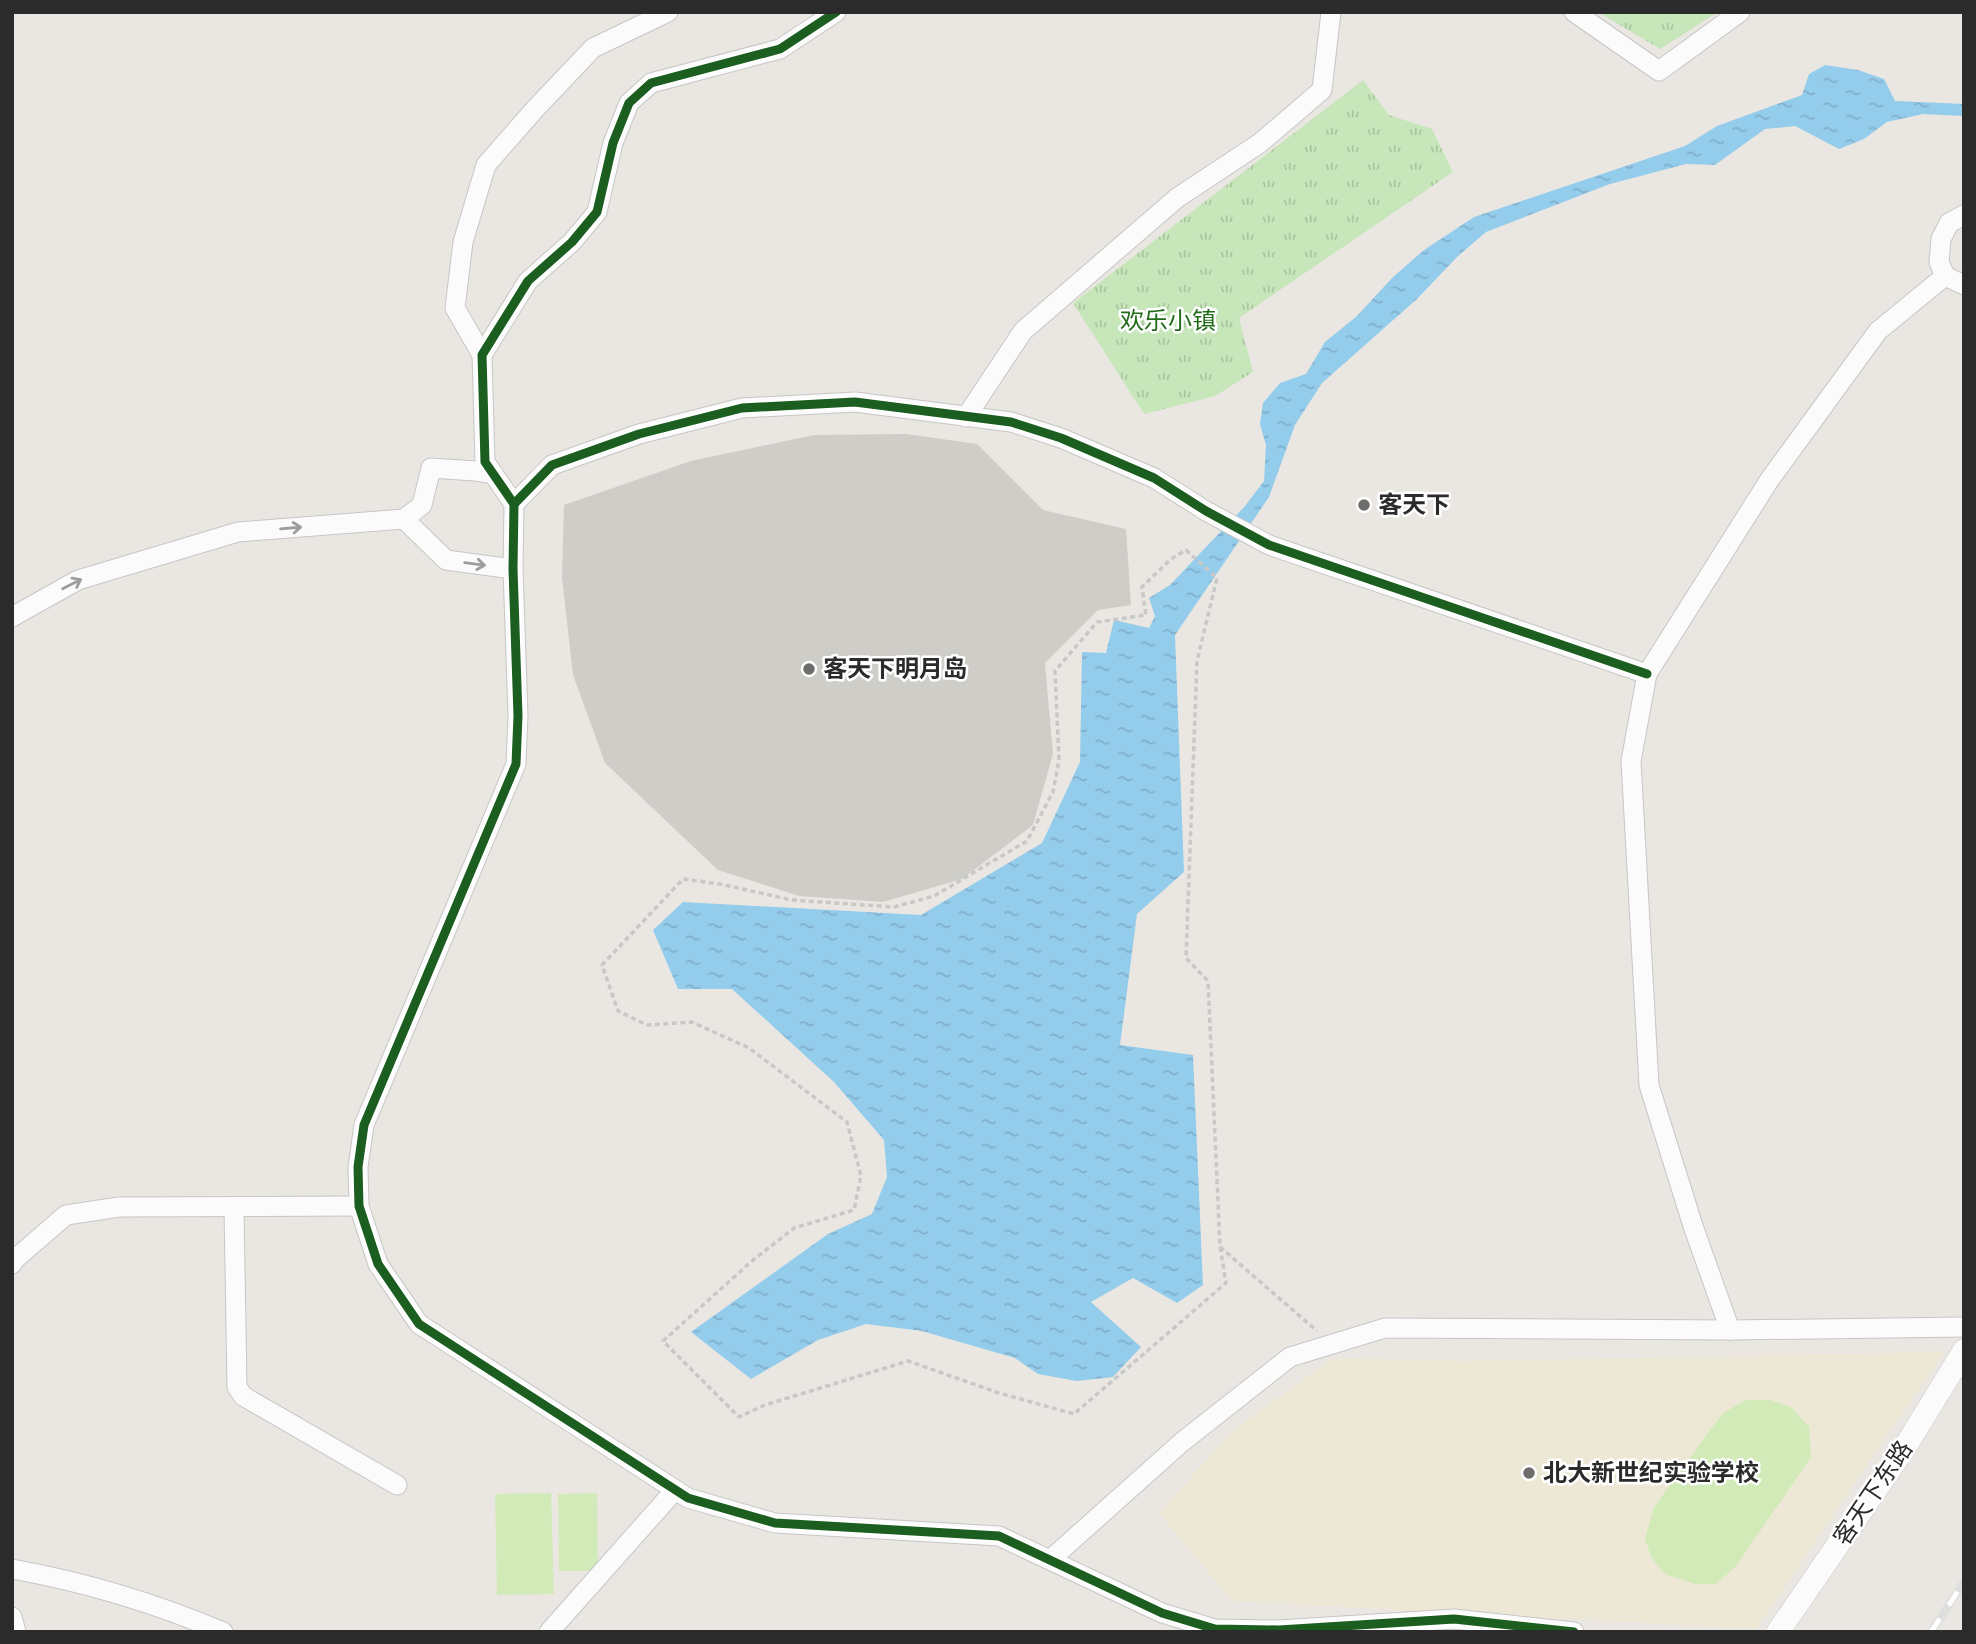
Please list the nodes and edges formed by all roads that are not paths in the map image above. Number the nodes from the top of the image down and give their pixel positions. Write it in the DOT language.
graph roads {
  1 [pos="668,12"];
  2 [pos="836,12"];
  3 [pos="1331,12"];
  4 [pos="1574,12"];
  5 [pos="1741,12"];
  6 [pos="1964,215"];
  7 [pos="1945,276"];
  8 [pos="1964,285"];
  9 [pos="482,355"];
  10 [pos="966,416"];
  11 [pos="493,474"];
  12 [pos="514,503"];
  13 [pos="404,519"];
  14 [pos="513,569"];
  15 [pos="12,617"];
  16 [pos="1647,674"];
  17 [pos="359,1206"];
  18 [pos="234,1208"];
  19 [pos="12,1264"];
  20 [pos="1964,1327"];
  21 [pos="1730,1330"];
  22 [pos="1964,1351"];
  23 [pos="397,1485"];
  24 [pos="675,1490"];
  25 [pos="1051,1559"];
  26 [pos="12,1569"];
  27 [pos="12,1617"];
  28 [pos="1186,1625"];
  29 [pos="1278,1631"];
  30 [pos="16,1632"];
  31 [pos="223,1632"];
  32 [pos="549,1632"];
  33 [pos="1574,1632"];
  34 [pos="1778,1632"];
  1 -- 9 [label="street"];
  2 -- 9 [label="street"];
  3 -- 10 [label="street"];
  4 -- 5 [label="street"];
  6 -- 7 [label="street"];
  7 -- 8 [label="street"];
  7 -- 16 [label="street"];
  9 -- 11 [label="street"];
  10 -- 12 [label="street"];
  10 -- 16 [label="street"];
  11 -- 12 [label="street"];
  11 -- 13 [label="street"];
  12 -- 14 [label="street"];
  13 -- 14 [label="street, one-way"];
  15 -- 13 [label="street, one-way"];
  14 -- 17 [label="street"];
  16 -- 21 [label="street"];
  17 -- 18 [label="street"];
  17 -- 24 [label="street"];
  18 -- 19 [label="street"];
  18 -- 23 [label="street"];
  20 -- 21 [label="street"];
  21 -- 25 [label="street"];
  22 -- 34 [label="street, 客天下东路"];
  24 -- 25 [label="street"];
  24 -- 32 [label="street"];
  25 -- 28 [label="street"];
  26 -- 31 [label="street"];
  27 -- 30 [label="street"];
  28 -- 29 [label="street"];
  29 -- 33 [label="street"];
}
